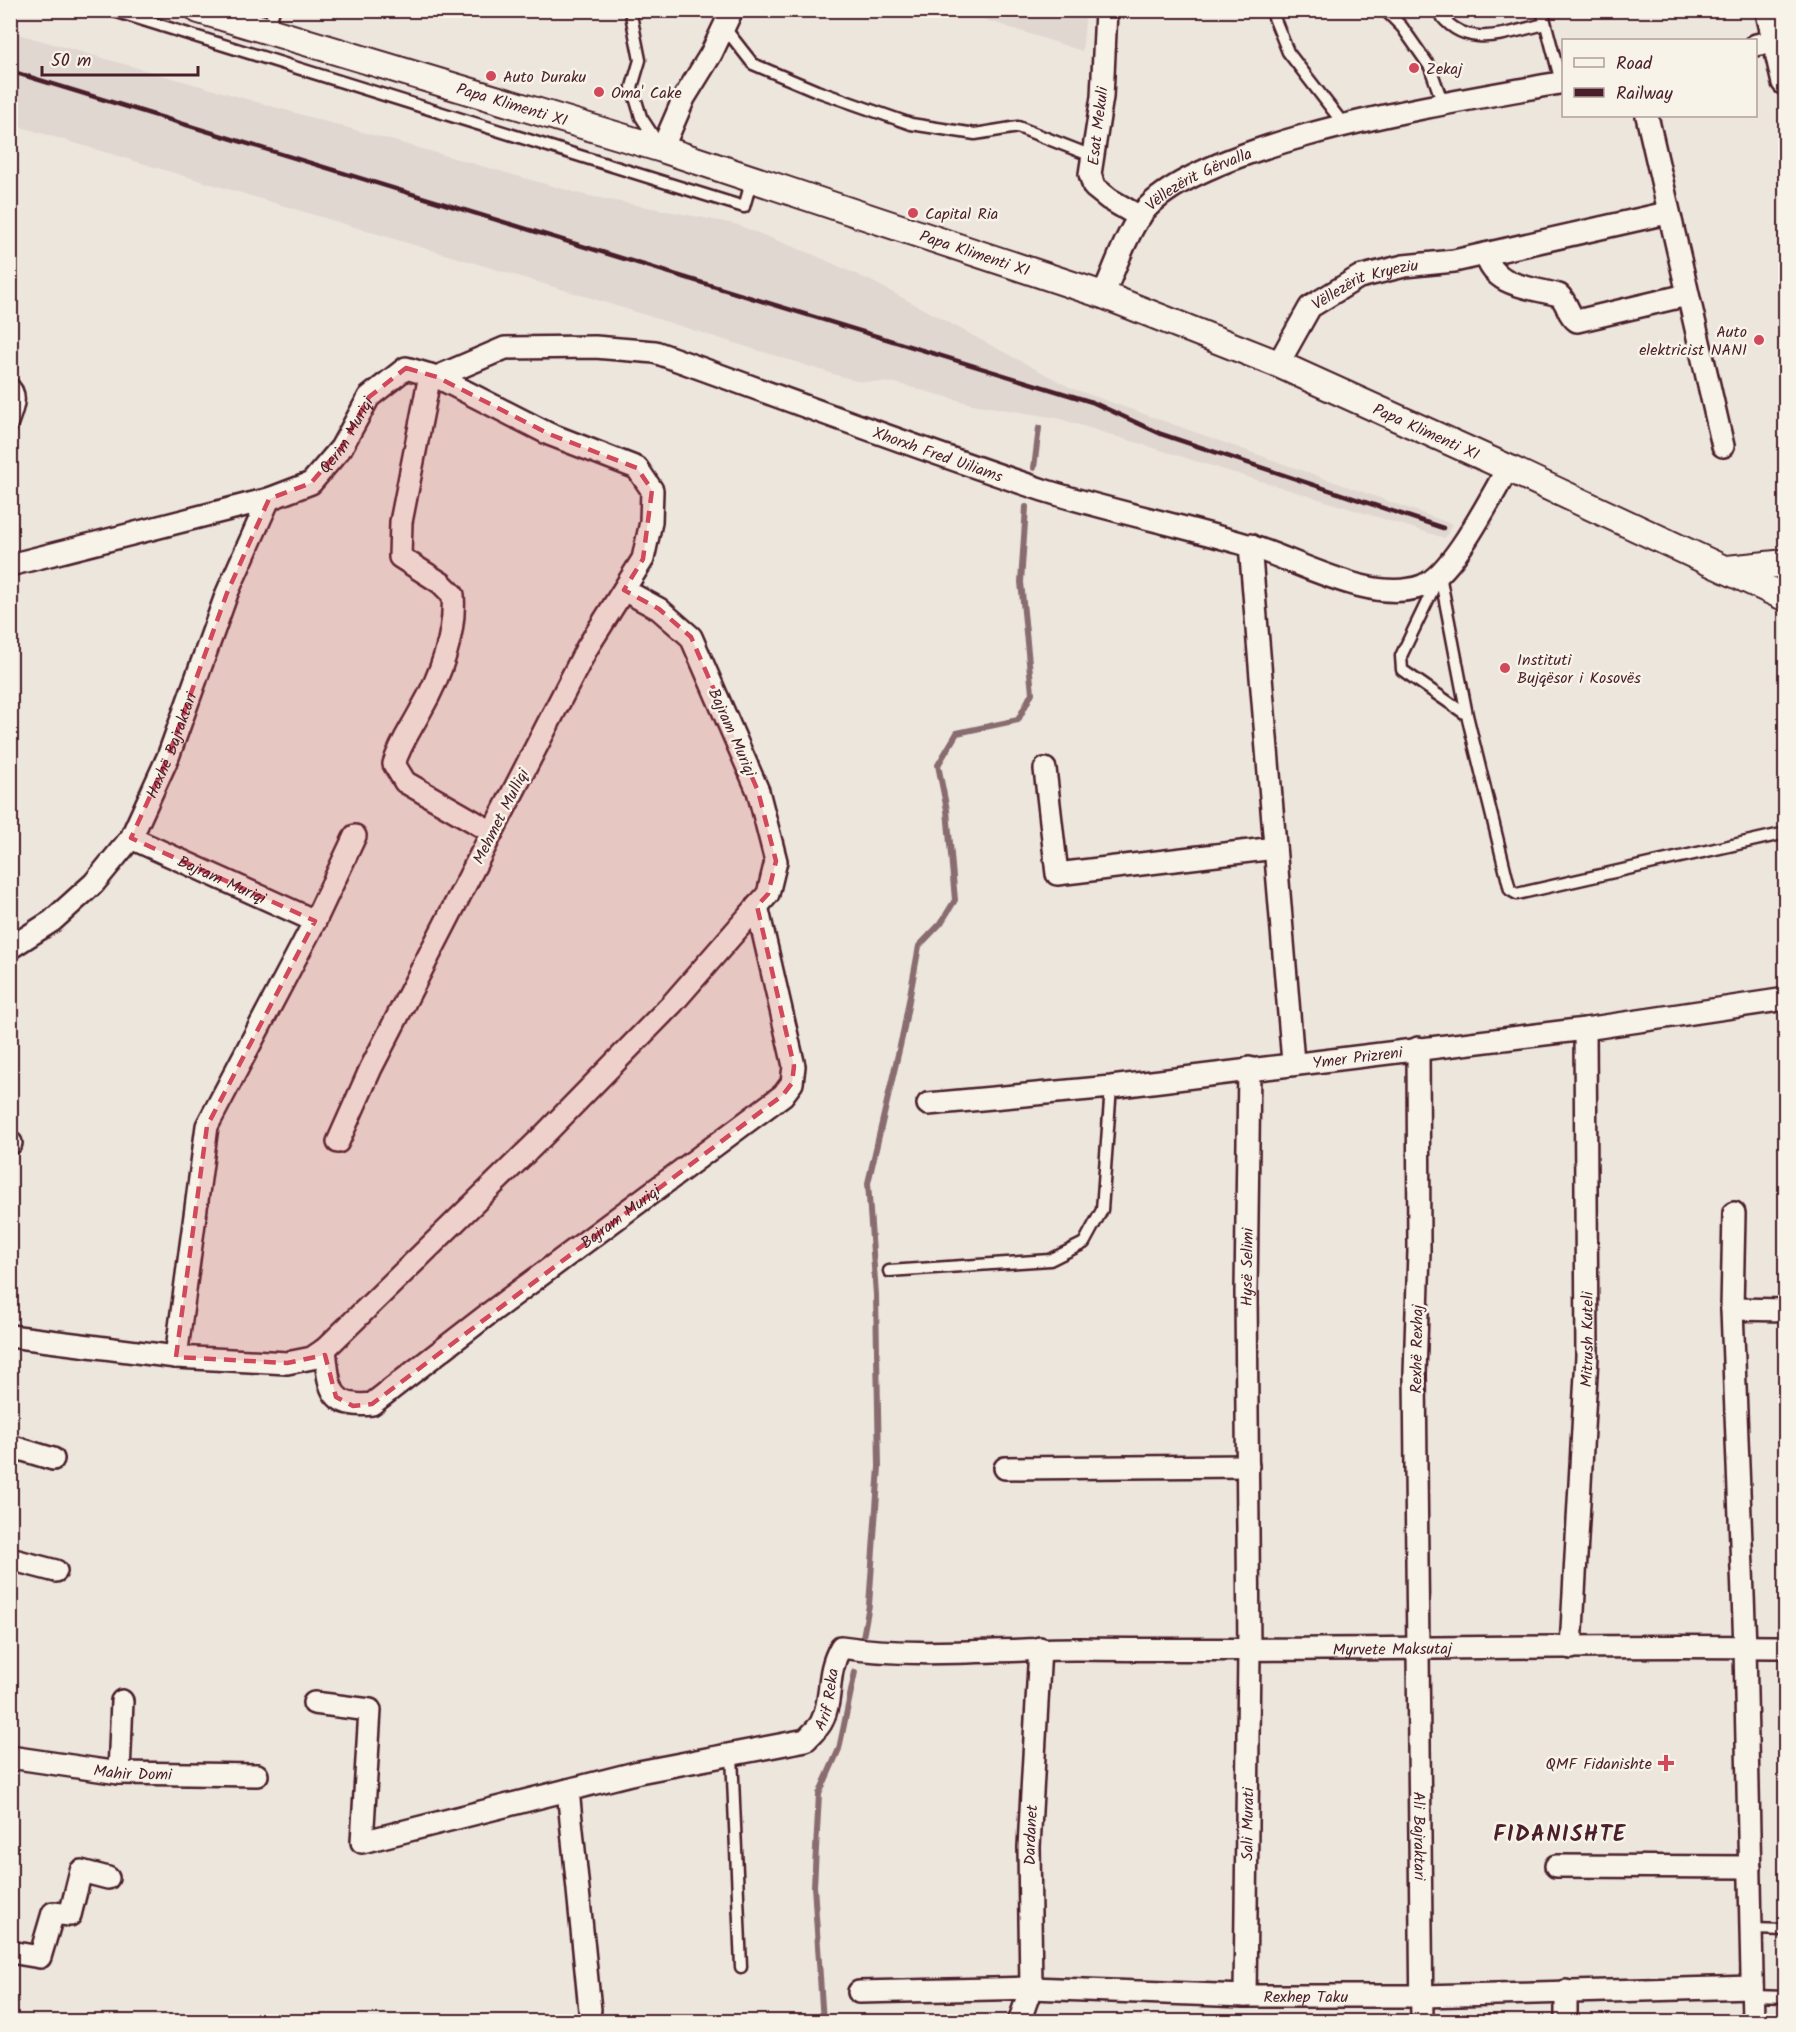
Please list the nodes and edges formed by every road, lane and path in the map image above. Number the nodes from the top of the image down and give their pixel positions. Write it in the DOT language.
graph roads {
  1 [pos="111,10"];
  2 [pos="199,10"];
  3 [pos="630,10"];
  4 [pos="1106,10"];
  5 [pos="1271,10"];
  6 [pos="1385,10"];
  7 [pos="1437,10"];
  8 [pos="1542,10"];
  9 [pos="1770,10"];
  10 [pos="728,19"];
  11 [pos="271,20"];
  12 [pos="1545,24"];
  13 [pos="1773,42"];
  14 [pos="1785,81"];
  15 [pos="1562,82"];
  16 [pos="1443,104"];
  17 [pos="1647,117"];
  18 [pos="1345,126"];
  19 [pos="662,149"];
  20 [pos="1092,156"];
  21 [pos="752,179"];
  22 [pos="1667,213"];
  23 [pos="1140,217"];
  24 [pos="1486,254"];
  25 [pos="1103,295"];
  26 [pos="1687,295"];
  27 [pos="1278,364"];
  28 [pos="433,376"];
  29 [pos="10,382"];
  30 [pos="10,430"];
  31 [pos="1723,446"];
  32 [pos="1508,468"];
  33 [pos="652,490"];
  34 [pos="269,499"];
  35 [pos="1250,545"];
  36 [pos="1785,563"];
  37 [pos="10,565"];
  38 [pos="1724,569"];
  39 [pos="1440,575"];
  40 [pos="624,590"];
  41 [pos="1785,598"];
  42 [pos="1467,715"];
  43 [pos="1045,769"];
  44 [pos="492,832"];
  45 [pos="1785,833"];
  46 [pos="355,836"];
  47 [pos="131,838"];
  48 [pos="1275,848"];
  49 [pos="757,906"];
  50 [pos="315,921"];
  51 [pos="10,948"];
  52 [pos="1785,999"];
  53 [pos="1585,1029"];
  54 [pos="1418,1048"];
  55 [pos="1293,1062"];
  56 [pos="1250,1068"];
  57 [pos="1111,1087"];
  58 [pos="928,1104"];
  59 [pos="338,1142"];
  60 [pos="1734,1213"];
  61 [pos="889,1270"];
  62 [pos="1732,1309"];
  63 [pos="1785,1310"];
  64 [pos="10,1336"];
  65 [pos="325,1349"];
  66 [pos="176,1357"];
  67 [pos="10,1446"];
  68 [pos="53,1459"];
  69 [pos="1248,1466"];
  70 [pos="1005,1468"];
  71 [pos="10,1559"];
  72 [pos="56,1571"];
  73 [pos="1745,1647"];
  74 [pos="1785,1647"];
  75 [pos="1040,1648"];
  76 [pos="1571,1648"];
  77 [pos="1416,1649"];
  78 [pos="1249,1651"];
  79 [pos="122,1701"];
  80 [pos="314,1703"];
  81 [pos="732,1755"];
  82 [pos="10,1758"];
  83 [pos="119,1773"];
  84 [pos="257,1775"];
  85 [pos="568,1790"];
  86 [pos="1556,1866"];
  87 [pos="1750,1867"];
  88 [pos="108,1878"];
  89 [pos="1752,1929"];
  90 [pos="1785,1930"];
  91 [pos="10,1953"];
  92 [pos="741,1967"];
  93 [pos="1031,1988"];
  94 [pos="1566,1991"];
  95 [pos="1753,1991"];
  96 [pos="859,1992"];
  97 [pos="1245,1996"];
  98 [pos="1423,1996"];
  99 [pos="1785,1996"];
  100 [pos="590,2010"];
  101 [pos="1019,2022"];
  102 [pos="1422,2022"];
  103 [pos="1566,2022"];
  104 [pos="1753,2022"];
  1 -- 21 [label="lane"];
  2 -- 11 [label="street, Papa Klimenti XI"];
  3 -- 19 [label="lane"];
  4 -- 20 [label="street, Esat Mekuli"];
  5 -- 18 [label="lane"];
  6 -- 16 [label="lane"];
  7 -- 12 [label="lane"];
  8 -- 12 [label="lane"];
  9 -- 13 [label="main road"];
  10 -- 19 [label="street"];
  10 -- 20 [label="lane"];
  11 -- 19 [label="street, Papa Klimenti XI"];
  12 -- 15 [label="lane"];
  13 -- 14 [label="main road"];
  15 -- 16 [label="street, Vëllezërit Gërvalla"];
  16 -- 18 [label="street, Vëllezërit Gërvalla"];
  17 -- 22 [label="street"];
  18 -- 23 [label="street, Vëllezërit Gërvalla"];
  19 -- 21 [label="street, Papa Klimenti XI"];
  20 -- 23 [label="street, Esat Mekuli"];
  21 -- 25 [label="street, Papa Klimenti XI"];
  22 -- 24 [label="street, Vëllezërit Kryeziu"];
  22 -- 26 [label="street"];
  23 -- 25 [label="street, Vëllezërit Gërvalla"];
  24 -- 26 [label="street"];
  24 -- 27 [label="street, Vëllezërit Kryeziu"];
  25 -- 27 [label="street, Papa Klimenti XI"];
  26 -- 31 [label="street"];
  27 -- 32 [label="street, Papa Klimenti XI"];
  28 -- 33 [label="street, Qerim Muriqi"];
  28 -- 34 [label="street, Qerim Muriqi"];
  28 -- 35 [label="street, Xhorxh Fred Uiliams"];
  28 -- 44 [label="street"];
  29 -- 30 [label="lane"];
  32 -- 38 [label="street, Papa Klimenti XI"];
  32 -- 39 [label="street"];
  33 -- 40 [label="street, Mehmet Mulliqi"];
  34 -- 37 [label="street, Qerim Muriqi"];
  34 -- 47 [label="street, Haxhë Bajraktari"];
  35 -- 39 [label="street, Xhorxh Fred Uiliams"];
  35 -- 48 [label="street"];
  36 -- 38 [label="street"];
  38 -- 41 [label="street, Papa Klimenti XI"];
  39 -- 42 [label="lane"];
  39 -- 42 [label="lane"];
  40 -- 44 [label="street, Mehmet Mulliqi"];
  40 -- 49 [label="street, Bajram Muriqi"];
  42 -- 45 [label="lane"];
  43 -- 48 [label="street"];
  44 -- 59 [label="street, Mehmet Mulliqi"];
  46 -- 50 [label="street"];
  47 -- 50 [label="street, Bajram Muriqi"];
  47 -- 51 [label="street, Haxhë Bajraktari"];
  48 -- 55 [label="street"];
  49 -- 65 [label="street, Bajram Muriqi"];
  49 -- 65 [label="street, Bajram Muriqi"];
  50 -- 66 [label="street"];
  52 -- 53 [label="street, Ymer Prizreni"];
  53 -- 54 [label="street, Ymer Prizreni"];
  53 -- 76 [label="street, Mitrush Kuteli"];
  54 -- 55 [label="street, Ymer Prizreni"];
  54 -- 77 [label="street, Rexhë Rexhaj"];
  55 -- 56 [label="street, Ymer Prizreni"];
  56 -- 57 [label="street, Ymer Prizreni"];
  56 -- 69 [label="street, Hysë Selimi"];
  57 -- 58 [label="street, Ymer Prizreni"];
  57 -- 61 [label="lane"];
  60 -- 62 [label="street"];
  62 -- 63 [label="street"];
  62 -- 73 [label="street"];
  64 -- 66 [label="street, Bajram Muriqi"];
  65 -- 66 [label="street, Bajram Muriqi"];
  67 -- 68 [label="street"];
  69 -- 70 [label="street"];
  69 -- 78 [label="street, Hysë Selimi"];
  71 -- 72 [label="street"];
  73 -- 74 [label="street, Myrvete Maksutaj"];
  73 -- 76 [label="street, Myrvete Maksutaj"];
  73 -- 87 [label="street"];
  75 -- 78 [label="street, Myrvete Maksutaj"];
  75 -- 81 [label="street, Arif Reka"];
  75 -- 93 [label="street, Dardanet"];
  76 -- 77 [label="street, Myrvete Maksutaj"];
  77 -- 78 [label="street, Myrvete Maksutaj"];
  77 -- 98 [label="street, Ali Bajraktari"];
  78 -- 97 [label="street, Sali Murati"];
  79 -- 83 [label="street"];
  80 -- 85 [label="street, Arif Reka"];
  81 -- 85 [label="street, Arif Reka"];
  81 -- 92 [label="lane"];
  82 -- 83 [label="street, Mahir Domi"];
  83 -- 84 [label="street, Mahir Domi"];
  85 -- 100 [label="street"];
  86 -- 87 [label="street"];
  87 -- 89 [label="street"];
  88 -- 91 [label="street"];
  89 -- 90 [label="lane"];
  89 -- 95 [label="street"];
  93 -- 96 [label="street, Rexhep Taku"];
  93 -- 97 [label="street, Rexhep Taku"];
  93 -- 101 [label="street, Dardanet"];
  94 -- 95 [label="street, Rexhep Taku"];
  94 -- 98 [label="street, Rexhep Taku"];
  94 -- 103 [label="street"];
  95 -- 99 [label="lane"];
  95 -- 104 [label="street"];
  97 -- 98 [label="street, Rexhep Taku"];
  98 -- 102 [label="street, Ali Bajraktari"];
}
